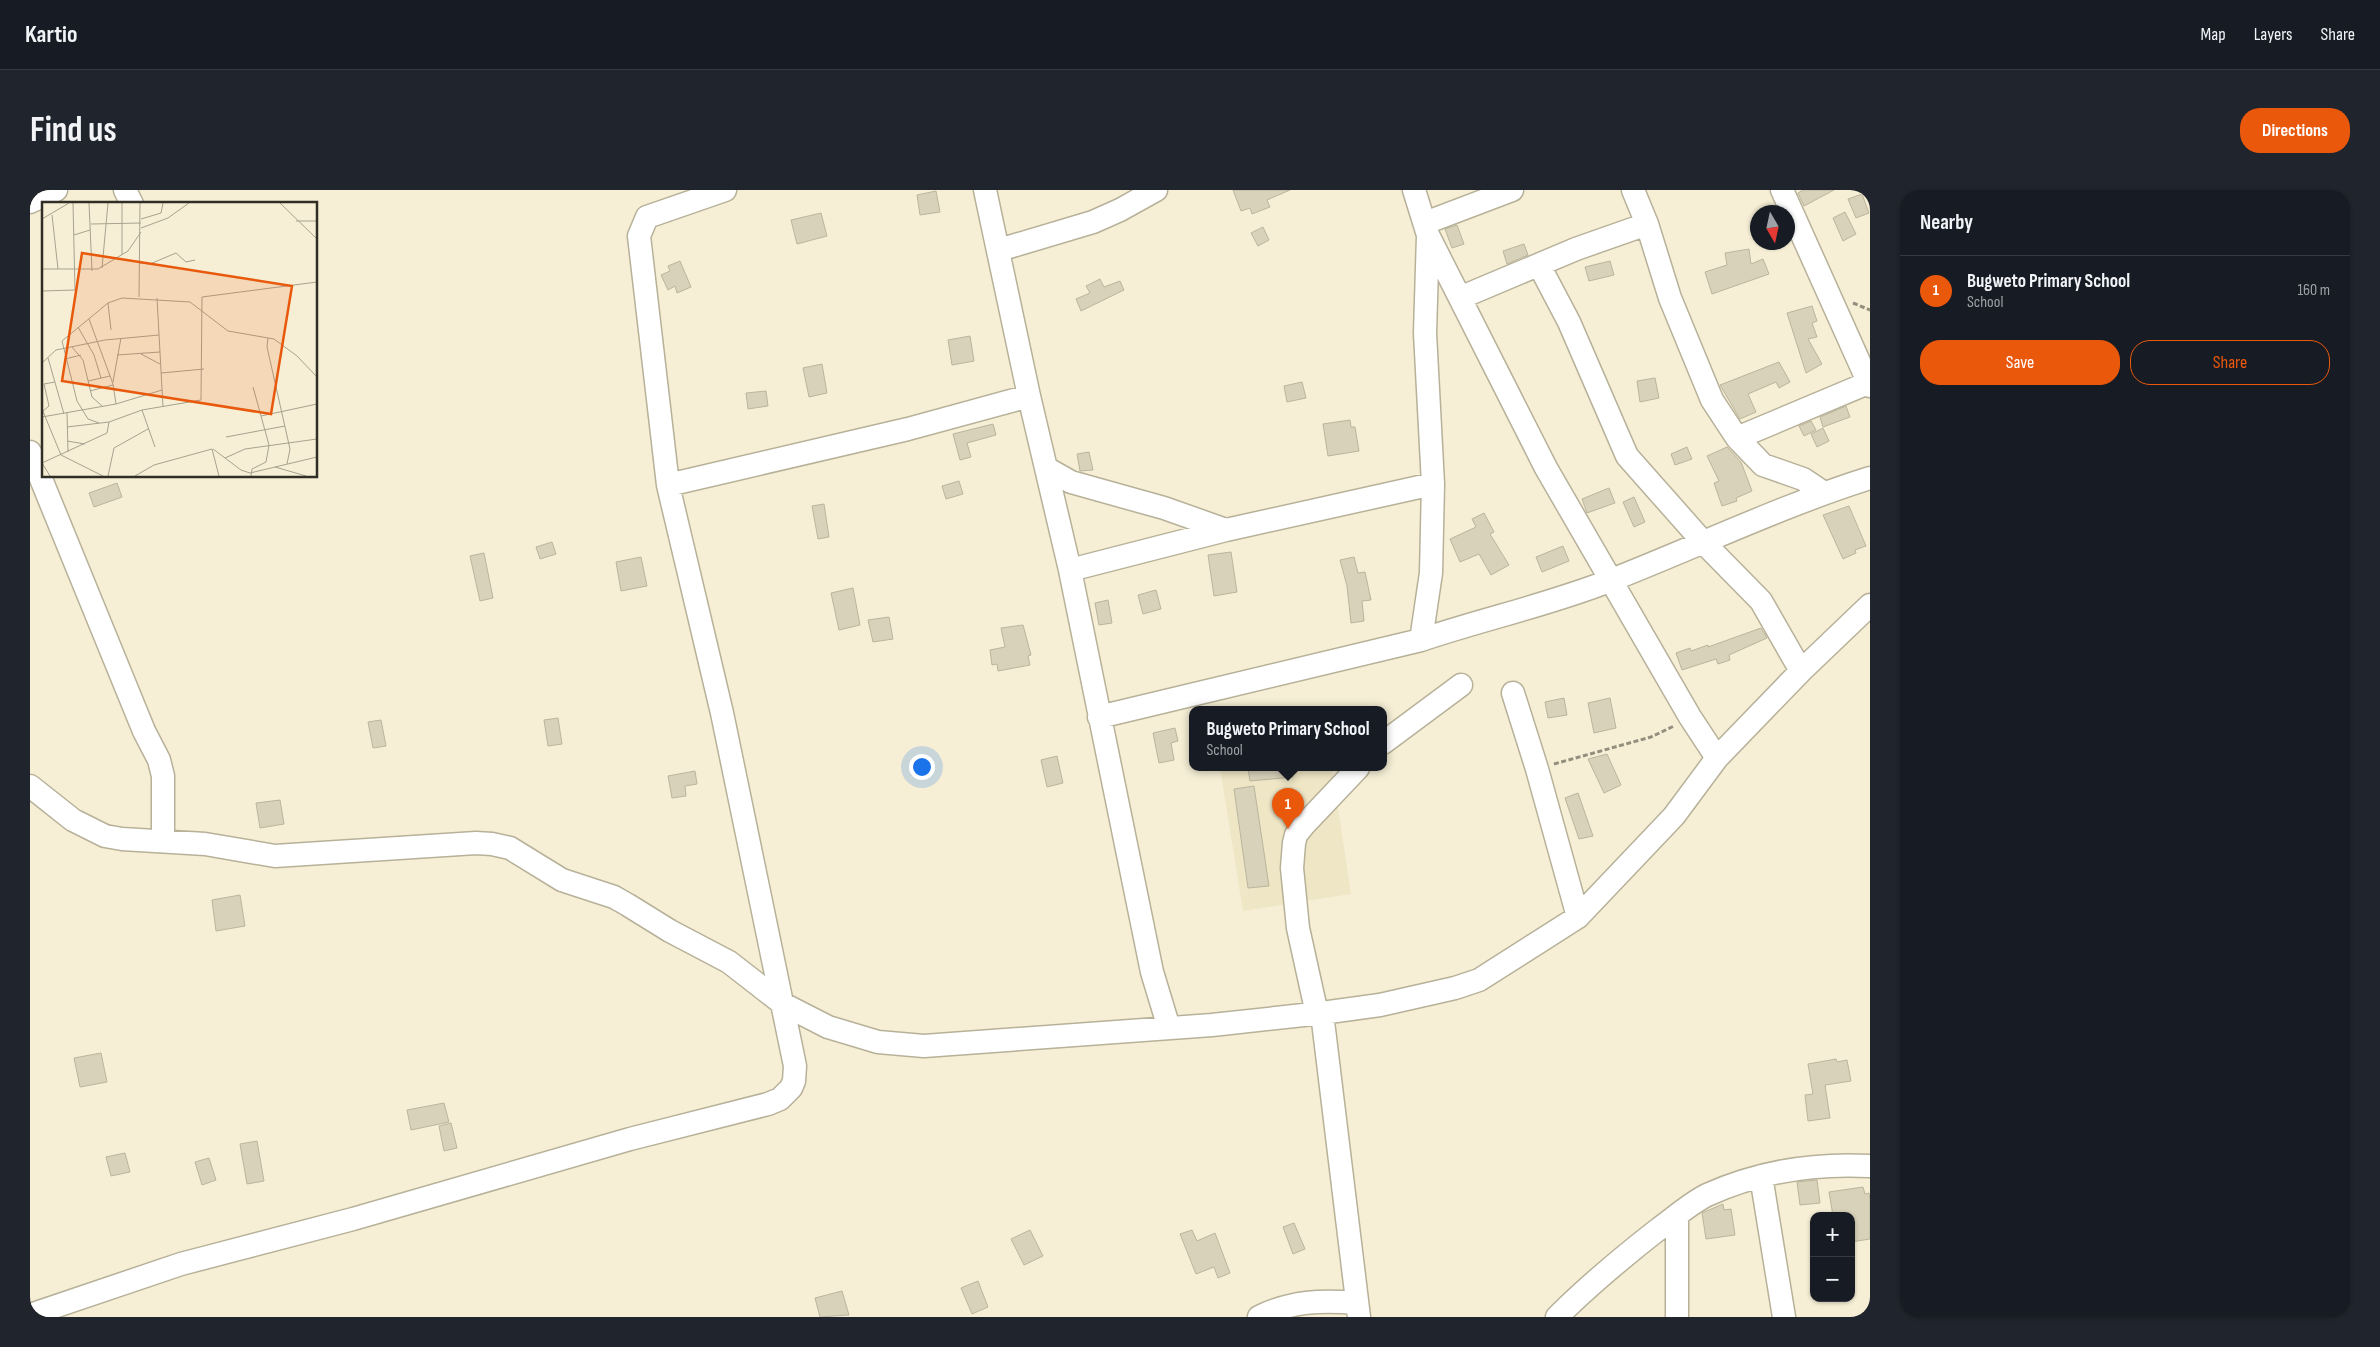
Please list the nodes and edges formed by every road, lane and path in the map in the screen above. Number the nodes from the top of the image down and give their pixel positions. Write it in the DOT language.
graph roads {
  1 [pos="56,190"];
  2 [pos="125,190"];
  3 [pos="725,190"];
  4 [pos="985,190"];
  5 [pos="1156,190"];
  6 [pos="1414,190"];
  7 [pos="1512,190"];
  8 [pos="1632,190"];
  9 [pos="1782,190"];
  10 [pos="30,202"];
  11 [pos="131,202"];
  12 [pos="1647,224"];
  13 [pos="1427,229"];
  14 [pos="999,250"];
  15 [pos="1539,265"];
  16 [pos="1462,297"];
  17 [pos="1869,385"];
  18 [pos="1029,396"];
  19 [pos="1737,438"];
  20 [pos="30,452"];
  21 [pos="1046,468"];
  22 [pos="1870,478"];
  23 [pos="1433,484"];
  24 [pos="668,485"];
  25 [pos="1824,493"];
  26 [pos="1226,530"];
  27 [pos="1704,543"];
  28 [pos="1070,570"];
  29 [pos="1610,580"];
  30 [pos="1870,605"];
  31 [pos="1421,640"];
  32 [pos="1801,671"];
  33 [pos="1461,685"];
  34 [pos="1513,693"];
  35 [pos="1099,717"];
  36 [pos="1690,717"];
  37 [pos="1387,740"];
  38 [pos="1717,758"];
  39 [pos="1537,769"];
  40 [pos="1355,771"];
  41 [pos="30,786"];
  42 [pos="163,841"];
  43 [pos="1578,917"];
  44 [pos="783,1004"];
  45 [pos="1320,1014"];
  46 [pos="1169,1028"];
  47 [pos="1870,1166"];
  48 [pos="1761,1176"];
  49 [pos="1676,1216"];
  50 [pos="1358,1310"];
  51 [pos="30,1314"];
  52 [pos="1259,1317"];
  53 [pos="1557,1317"];
  54 [pos="1677,1317"];
  55 [pos="1784,1317"];
  1 -- 10 [label="street"];
  2 -- 11 [label="street"];
  3 -- 24 [label="street"];
  4 -- 14 [label="street"];
  5 -- 14 [label="street"];
  6 -- 13 [label="street"];
  7 -- 13 [label="street"];
  8 -- 12 [label="street"];
  9 -- 17 [label="street"];
  12 -- 15 [label="street"];
  12 -- 19 [label="street"];
  13 -- 16 [label="street"];
  13 -- 23 [label="street"];
  14 -- 18 [label="street"];
  15 -- 16 [label="street"];
  15 -- 27 [label="street"];
  16 -- 29 [label="street"];
  17 -- 19 [label="street"];
  18 -- 21 [label="street"];
  18 -- 24 [label="street"];
  19 -- 25 [label="street"];
  20 -- 42 [label="street"];
  21 -- 26 [label="street"];
  21 -- 28 [label="street"];
  22 -- 25 [label="street"];
  23 -- 26 [label="street"];
  23 -- 31 [label="street"];
  24 -- 44 [label="street"];
  25 -- 27 [label="street"];
  26 -- 28 [label="street"];
  27 -- 29 [label="street"];
  27 -- 32 [label="street"];
  28 -- 35 [label="street"];
  29 -- 31 [label="street"];
  29 -- 36 [label="street"];
  30 -- 32 [label="street"];
  31 -- 35 [label="street"];
  32 -- 38 [label="street"];
  33 -- 37 [label="street"];
  34 -- 39 [label="street"];
  35 -- 46 [label="street"];
  36 -- 38 [label="street"];
  36 -- 39 [label="path"];
  38 -- 43 [label="street"];
  39 -- 43 [label="street"];
  40 -- 45 [label="street"];
  41 -- 42 [label="street"];
  42 -- 44 [label="street"];
  43 -- 45 [label="street"];
  44 -- 46 [label="street"];
  44 -- 51 [label="street"];
  45 -- 46 [label="street"];
  45 -- 50 [label="street"];
  47 -- 48 [label="street"];
  48 -- 49 [label="street"];
  48 -- 55 [label="street"];
  49 -- 53 [label="street"];
  49 -- 54 [label="street"];
  50 -- 52 [label="street"];
}
